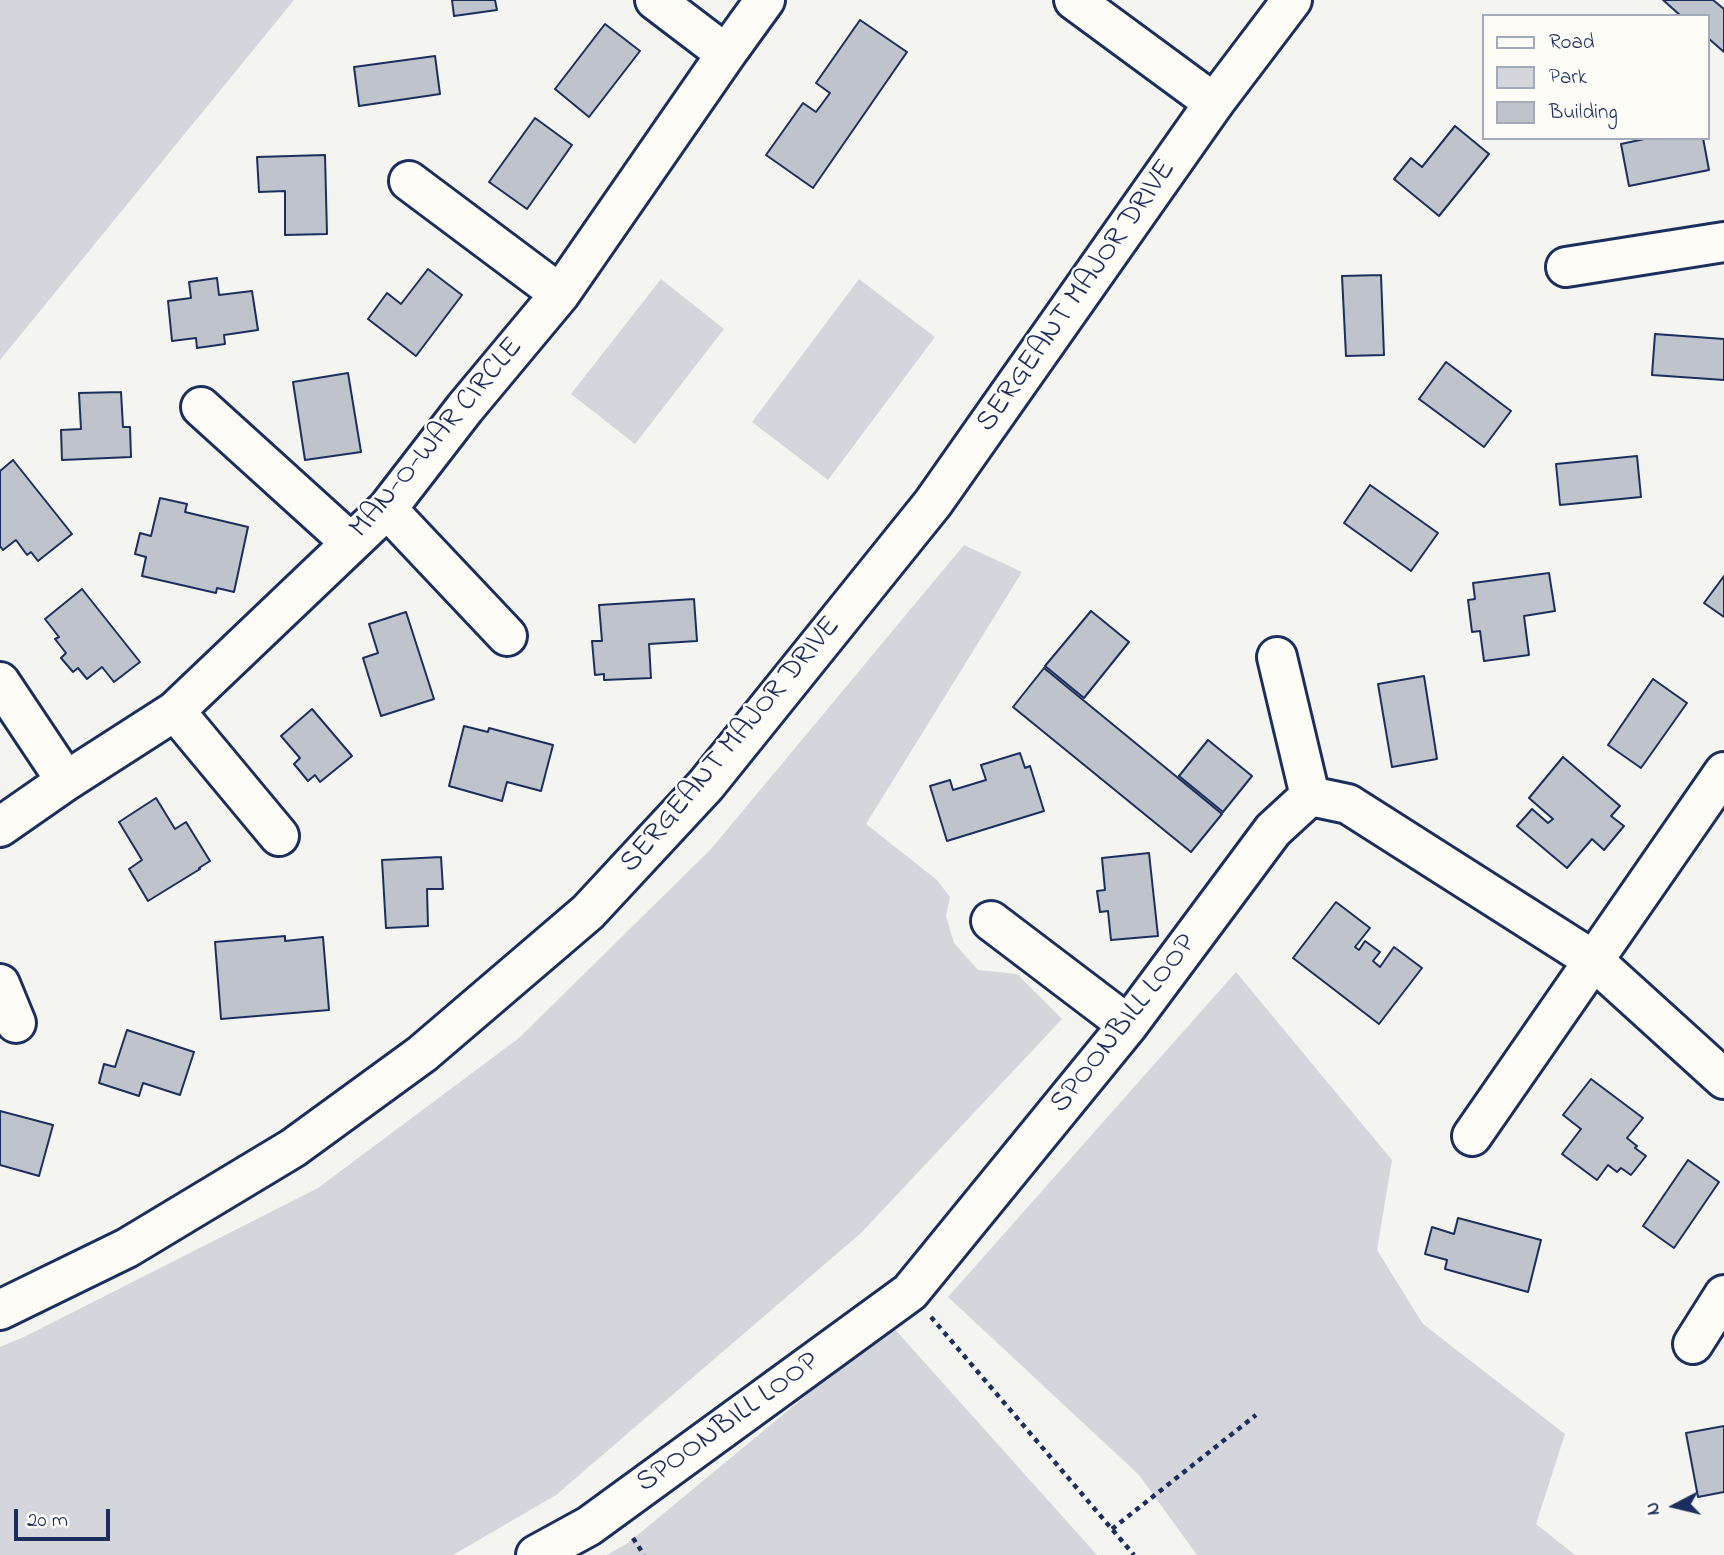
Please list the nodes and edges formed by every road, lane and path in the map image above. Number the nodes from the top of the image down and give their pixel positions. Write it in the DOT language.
graph roads {
  1 [pos="654,0"];
  2 [pos="765,0"];
  3 [pos="1074,0"];
  4 [pos="1292,0"];
  5 [pos="726,54"];
  6 [pos="1214,103"];
  7 [pos="409,181"];
  8 [pos="1724,242"];
  9 [pos="1566,267"];
  10 [pos="560,295"];
  11 [pos="201,407"];
  12 [pos="387,509"];
  13 [pos="351,543"];
  14 [pos="507,636"];
  15 [pos="1277,657"];
  16 [pos="0,682"];
  17 [pos="175,711"];
  18 [pos="1724,772"];
  19 [pos="66,781"];
  20 [pos="1310,796"];
  21 [pos="0,827"];
  22 [pos="279,836"];
  23 [pos="991,921"];
  24 [pos="1593,960"];
  25 [pos="0,984"];
  26 [pos="16,1023"];
  27 [pos="1128,1025"];
  28 [pos="1724,1079"];
  29 [pos="1472,1136"];
  30 [pos="910,1292"];
  31 [pos="1724,1295"];
  32 [pos="0,1311"];
  33 [pos="1693,1343"];
  34 [pos="1256,1415"];
  35 [pos="1112,1530"];
  36 [pos="536,1555"];
  37 [pos="1134,1555"];
  1 -- 5 [label="street"];
  2 -- 5 [label="street, MAN-O-WAR CIRCLE"];
  3 -- 6 [label="street"];
  4 -- 6 [label="street, SERGEANT MAJOR DRIVE"];
  5 -- 10 [label="street, MAN-O-WAR CIRCLE"];
  6 -- 32 [label="street, SERGEANT MAJOR DRIVE"];
  7 -- 10 [label="street"];
  8 -- 9 [label="street"];
  10 -- 12 [label="street, MAN-O-WAR CIRCLE"];
  11 -- 13 [label="street"];
  12 -- 13 [label="street, MAN-O-WAR CIRCLE"];
  12 -- 14 [label="street"];
  13 -- 17 [label="street, MAN-O-WAR CIRCLE"];
  15 -- 20 [label="street"];
  16 -- 19 [label="street"];
  17 -- 19 [label="street, MAN-O-WAR CIRCLE"];
  17 -- 22 [label="street"];
  18 -- 24 [label="street"];
  19 -- 21 [label="street, MAN-O-WAR CIRCLE"];
  20 -- 24 [label="street"];
  20 -- 27 [label="street, SPOONBILL LOOP"];
  23 -- 27 [label="street"];
  24 -- 28 [label="street"];
  24 -- 29 [label="street"];
  25 -- 26 [label="street"];
  27 -- 30 [label="street, SPOONBILL LOOP"];
  30 -- 35 [label="path"];
  30 -- 36 [label="street, SPOONBILL LOOP"];
  31 -- 33 [label="street"];
  34 -- 35 [label="path"];
  35 -- 37 [label="path"];
}
